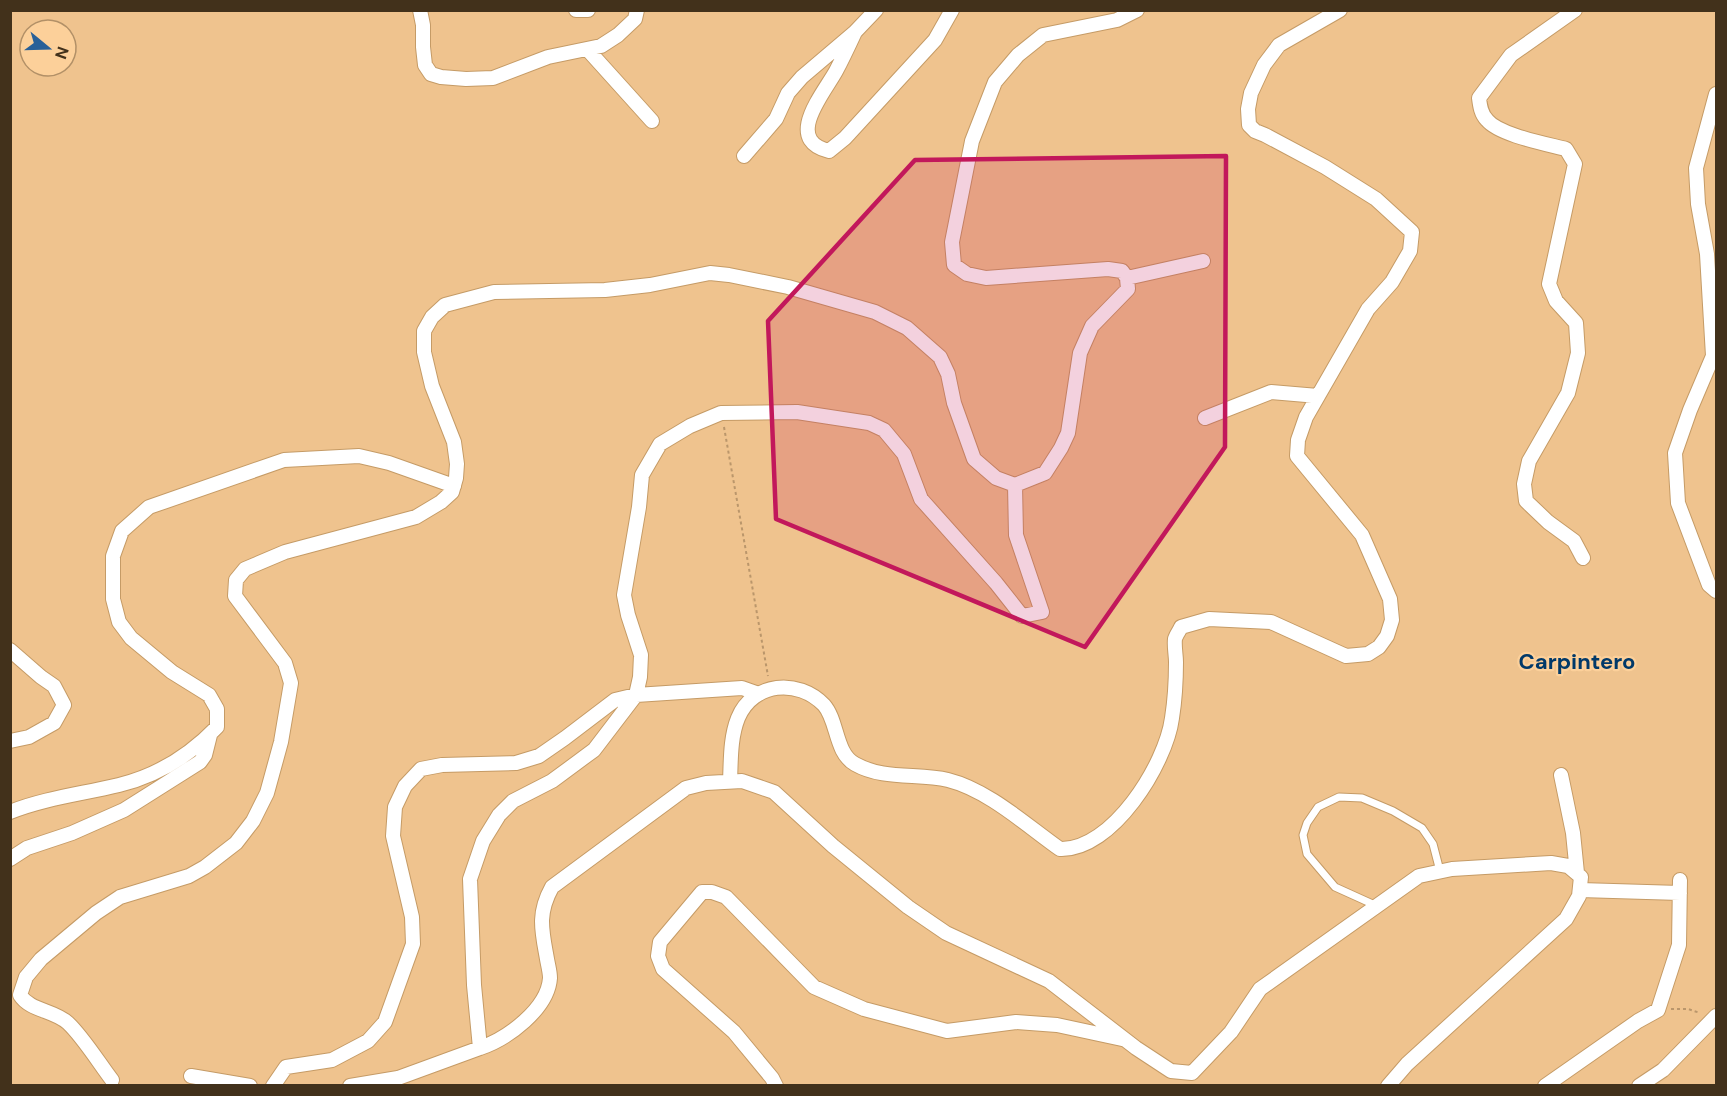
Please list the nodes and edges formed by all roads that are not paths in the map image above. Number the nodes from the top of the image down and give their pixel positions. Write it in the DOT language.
graph roads {
  1 [pos="420,10"];
  2 [pos="576,10"];
  3 [pos="588,10"];
  4 [pos="638,10"];
  5 [pos="876,10"];
  6 [pos="952,10"];
  7 [pos="1137,10"];
  8 [pos="1340,10"];
  9 [pos="1575,10"];
  10 [pos="855,32"];
  11 [pos="588,50"];
  12 [pos="1716,94"];
  13 [pos="652,121"];
  14 [pos="744,156"];
  15 [pos="1203,261"];
  16 [pos="1127,278"];
  17 [pos="1716,289"];
  18 [pos="1711,304"];
  19 [pos="1318,396"];
  20 [pos="1205,418"];
  21 [pos="1015,485"];
  22 [pos="454,486"];
  23 [pos="1583,558"];
  24 [pos="1716,591"];
  25 [pos="10,650"];
  26 [pos="766,691"];
  27 [pos="636,695"];
  28 [pos="210,735"];
  29 [pos="10,741"];
  30 [pos="1561,775"];
  31 [pos="730,781"];
  32 [pos="10,812"];
  33 [pos="10,859"];
  34 [pos="1440,871"];
  35 [pos="1577,873"];
  36 [pos="1580,890"];
  37 [pos="1377,906"];
  38 [pos="1715,1017"];
  39 [pos="1127,1040"];
  40 [pos="480,1048"];
  41 [pos="191,1076"];
  42 [pos="112,1080"];
  43 [pos="250,1086"];
  44 [pos="273,1086"];
  45 [pos="350,1086"];
  46 [pos="776,1086"];
  47 [pos="1389,1086"];
  48 [pos="1545,1086"];
  49 [pos="1639,1086"];
  1 -- 11 [label="street"];
  2 -- 3 [label="street"];
  4 -- 11 [label="street"];
  5 -- 10 [label="street"];
  6 -- 10 [label="street"];
  7 -- 16 [label="street"];
  8 -- 19 [label="street"];
  9 -- 23 [label="street"];
  10 -- 14 [label="street"];
  11 -- 13 [label="street"];
  12 -- 18 [label="street"];
  15 -- 16 [label="street"];
  16 -- 21 [label="street"];
  17 -- 18 [label="street"];
  18 -- 24 [label="street"];
  19 -- 20 [label="street"];
  19 -- 26 [label="street"];
  21 -- 22 [label="street"];
  21 -- 27 [label="street"];
  22 -- 28 [label="street"];
  22 -- 42 [label="street"];
  25 -- 29 [label="street"];
  26 -- 27 [label="street"];
  26 -- 31 [label="street"];
  27 -- 40 [label="street"];
  27 -- 44 [label="street"];
  28 -- 32 [label="street"];
  28 -- 33 [label="street"];
  30 -- 35 [label="street"];
  31 -- 39 [label="street"];
  31 -- 40 [label="street"];
  34 -- 35 [label="street"];
  34 -- 37 [label="street"];
  34 -- 37 [label="lane"];
  35 -- 36 [label="street"];
  36 -- 47 [label="street"];
  36 -- 48 [label="street"];
  37 -- 39 [label="street"];
  38 -- 49 [label="street"];
  39 -- 46 [label="street"];
  40 -- 45 [label="street"];
  41 -- 43 [label="street"];
}
